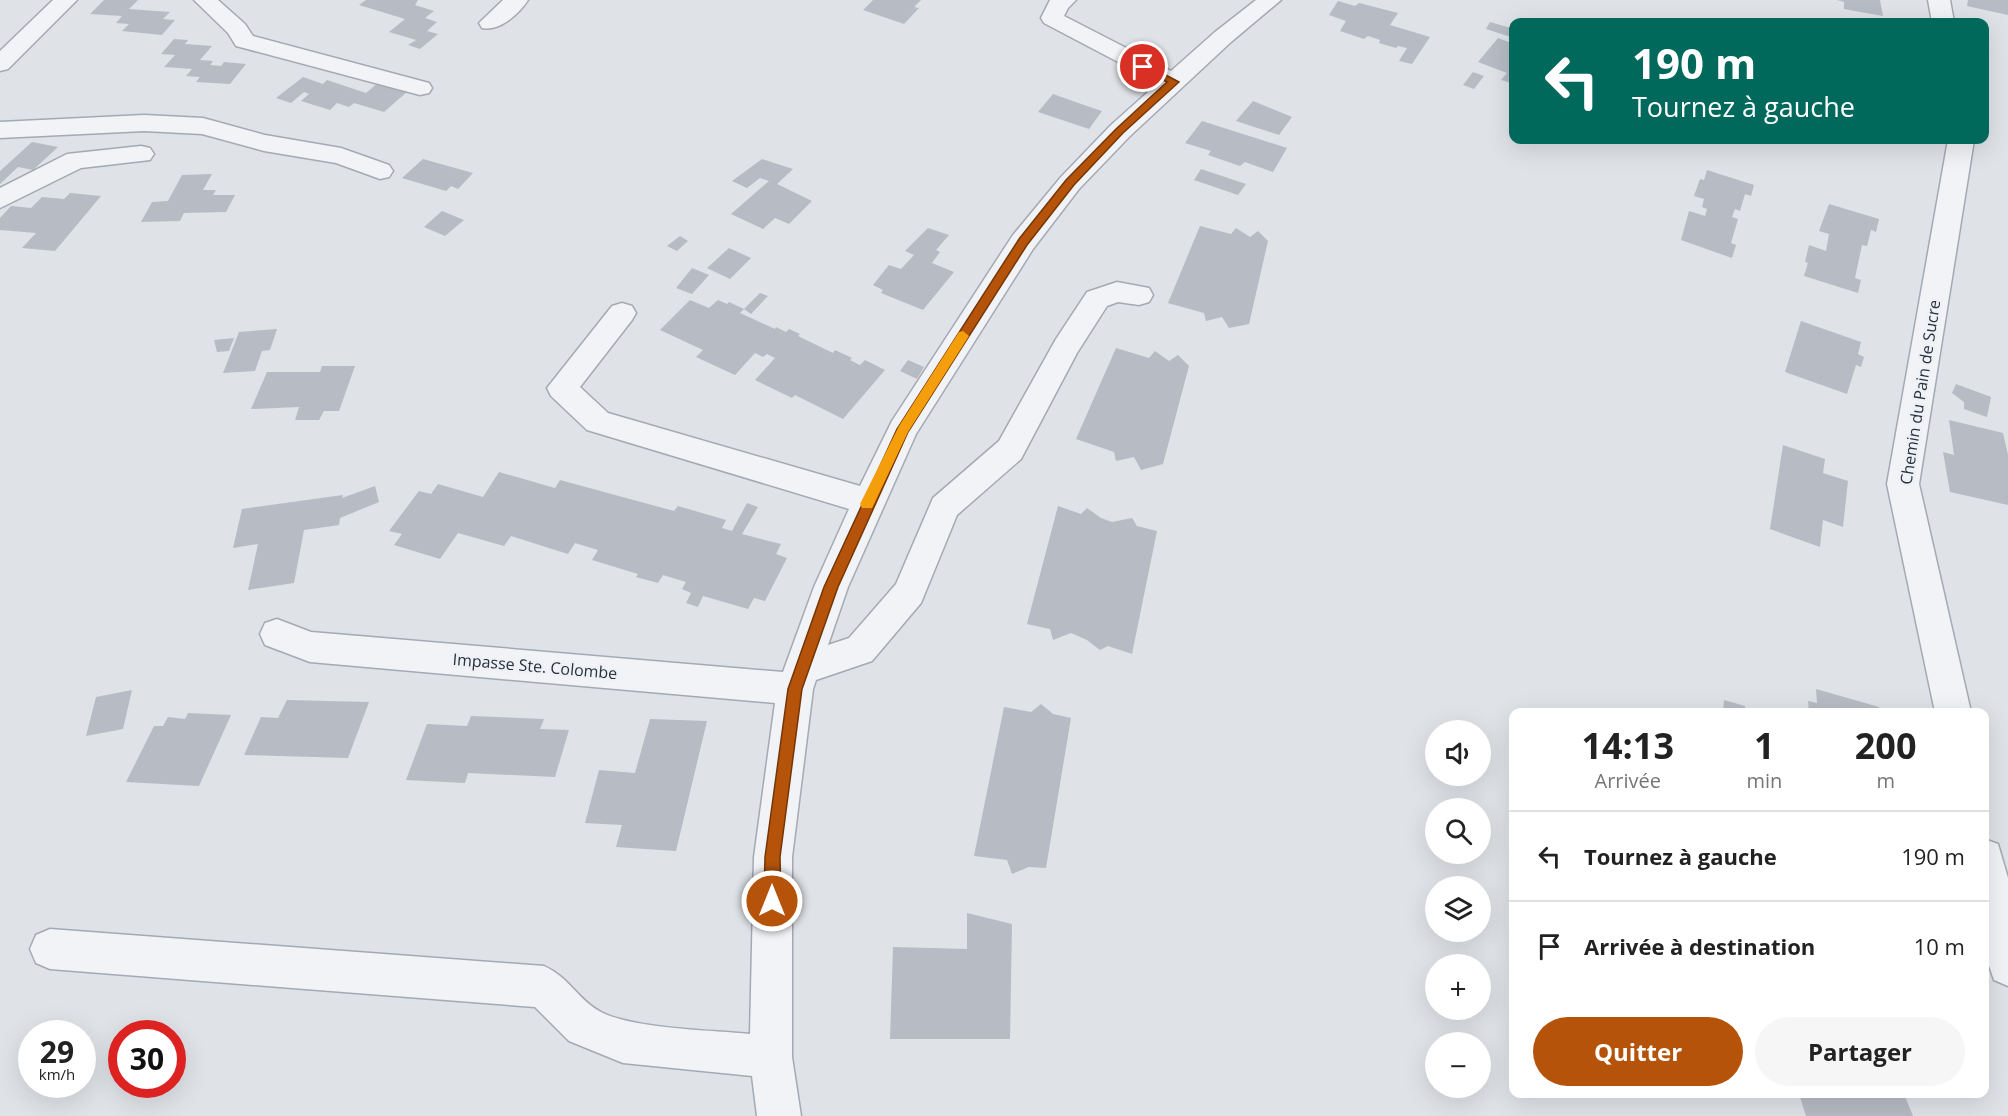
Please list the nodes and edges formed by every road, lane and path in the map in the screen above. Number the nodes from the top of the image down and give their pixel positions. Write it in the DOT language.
graph roads {
  1 [pos="66,0"];
  2 [pos="205,0"];
  3 [pos="517,0"];
  4 [pos="1065,0"];
  5 [pos="1270,0"];
  6 [pos="1939,0"];
  7 [pos="1942,18"];
  8 [pos="490,23"];
  9 [pos="0,64"];
  10 [pos="1174,82"];
  11 [pos="420,88"];
  12 [pos="0,130"];
  13 [pos="1960,144"];
  14 [pos="141,154"];
  15 [pos="380,171"];
  16 [pos="0,199"];
  17 [pos="1139,295"];
  18 [pos="622,313"];
  19 [pos="868,502"];
  20 [pos="277,634"];
  21 [pos="798,679"];
  22 [pos="1952,708"];
  23 [pos="1989,880"];
  24 [pos="50,949"];
  25 [pos="2008,966"];
  26 [pos="771,1057"];
  27 [pos="779,1116"];
  1 -- 9 [label="street"];
  2 -- 11 [label="street"];
  3 -- 8 [label="street"];
  4 -- 10 [label="street"];
  5 -- 10 [label="street"];
  6 -- 7 [label="street"];
  10 -- 19 [label="street"];
  12 -- 15 [label="street"];
  13 -- 22 [label="street, Chemin du Pain de Sucre"];
  14 -- 16 [label="street"];
  17 -- 21 [label="street"];
  18 -- 19 [label="street"];
  19 -- 21 [label="street"];
  20 -- 21 [label="street, Impasse Ste. Colombe"];
  21 -- 26 [label="street"];
  23 -- 25 [label="street"];
  24 -- 26 [label="street"];
  26 -- 27 [label="street"];
}
